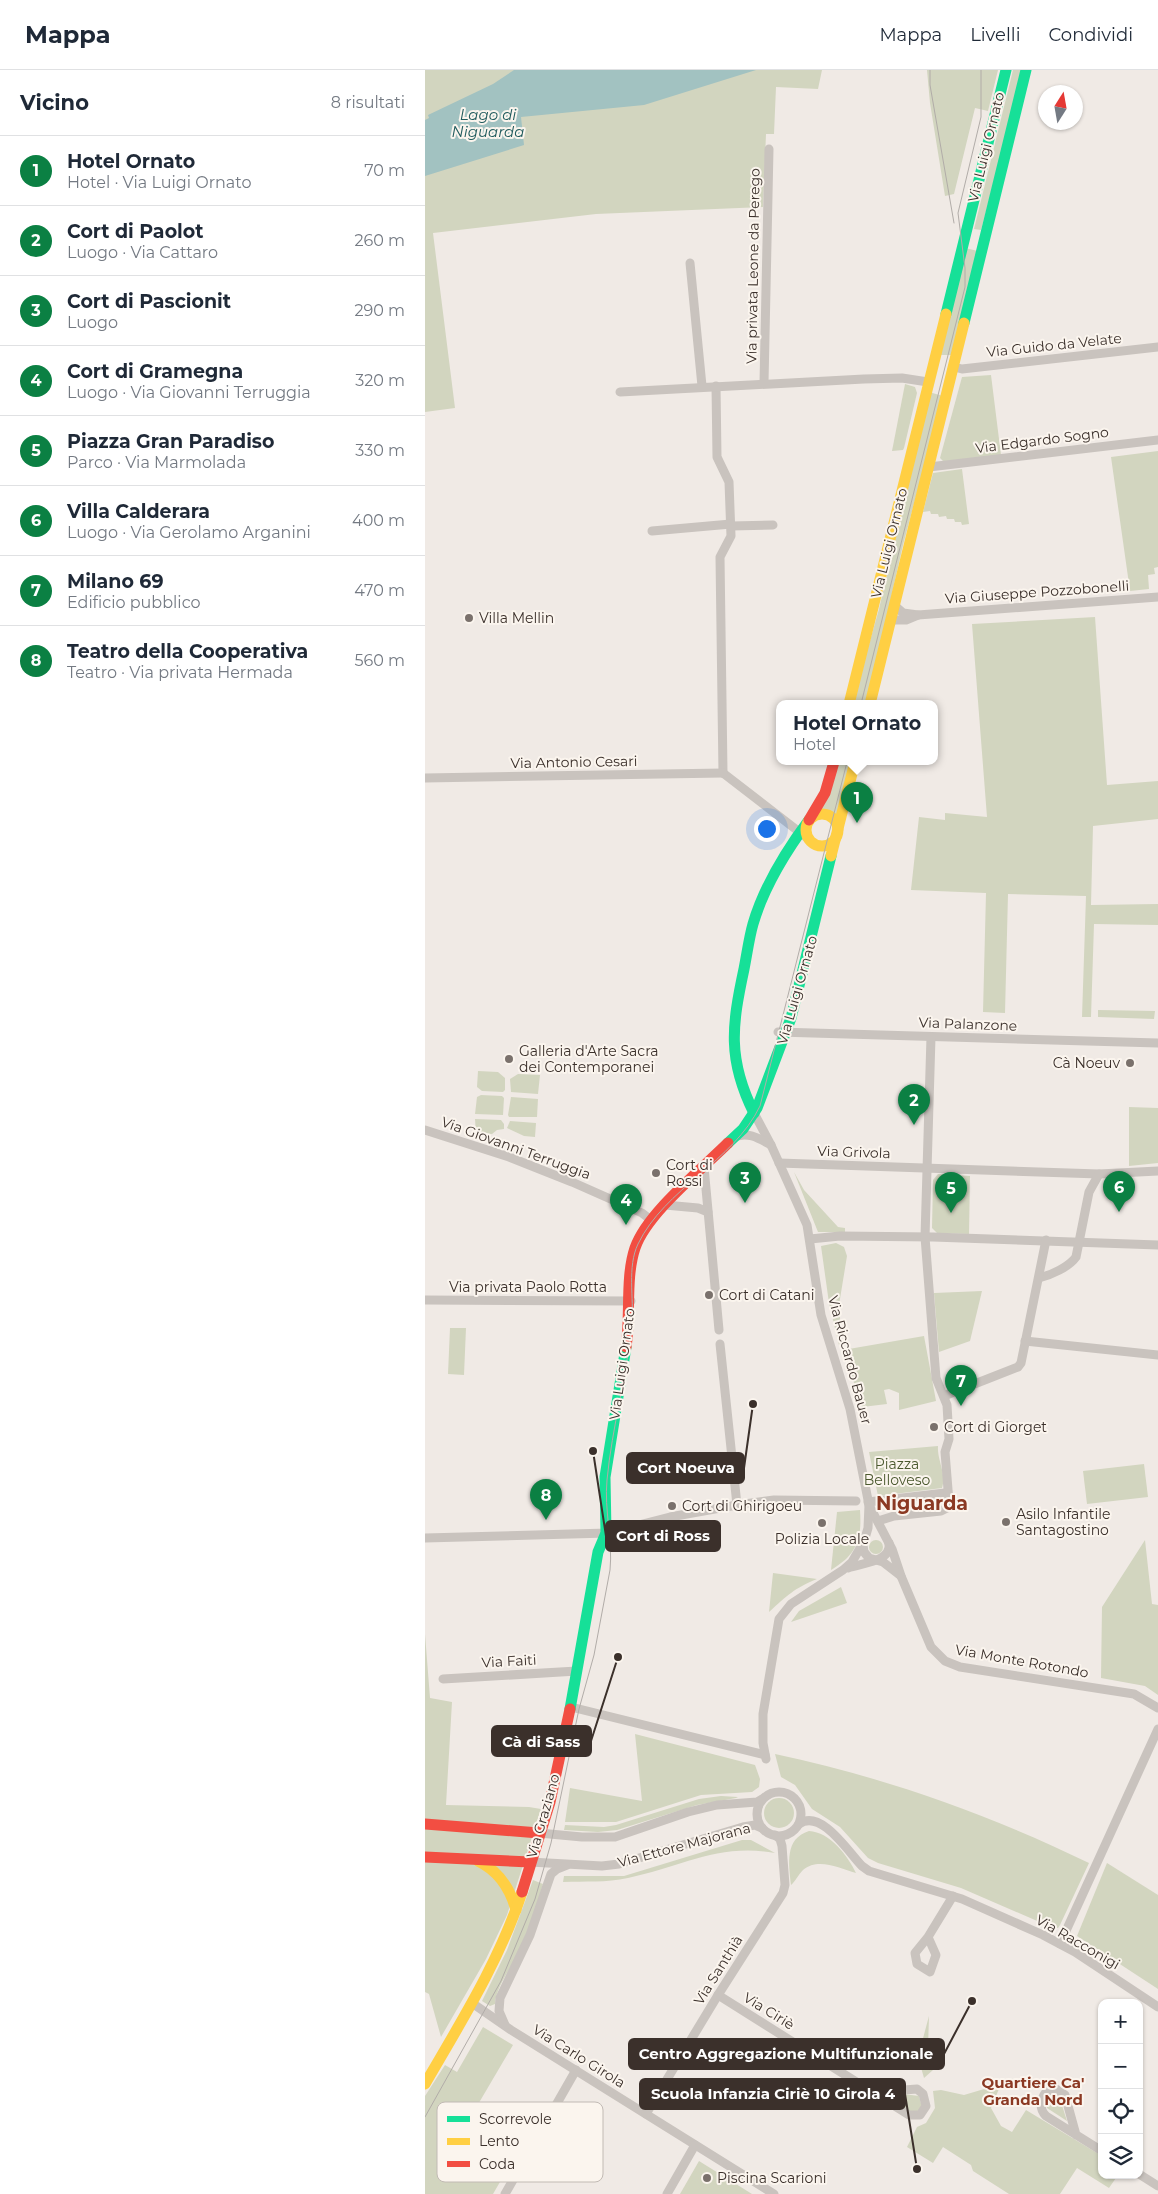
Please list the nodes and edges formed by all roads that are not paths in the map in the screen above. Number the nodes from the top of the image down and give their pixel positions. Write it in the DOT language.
graph roads {
  1 [pos="1006,70"];
  2 [pos="1026,70"];
  3 [pos="769,149"];
  4 [pos="988,230"];
  5 [pos="964,234"];
  6 [pos="690,263"];
  7 [pos="1158,347"];
  8 [pos="954,367"];
  9 [pos="931,370"];
  10 [pos="928,382"];
  11 [pos="764,383"];
  12 [pos="950,384"];
  13 [pos="702,386"];
  14 [pos="716,386"];
  15 [pos="620,392"];
  16 [pos="1158,440"];
  17 [pos="929,467"];
  18 [pos="731,525"];
  19 [pos="773,525"];
  20 [pos="652,531"];
  21 [pos="1158,597"];
  22 [pos="895,606"];
  23 [pos="918,615"];
  24 [pos="891,620"];
  25 [pos="850,700"];
  26 [pos="871,700"];
  27 [pos="833,765"];
  28 [pos="854,765"];
  29 [pos="723,773"];
  30 [pos="425,778"];
  31 [pos="809,821"];
  32 [pos="799,833"];
  33 [pos="837,834"];
  34 [pos="811,842"];
  35 [pos="782,1032"];
  36 [pos="931,1037"];
  37 [pos="1158,1043"];
  38 [pos="754,1114"];
  39 [pos="427,1130"];
  40 [pos="735,1138"];
  41 [pos="771,1144"];
  42 [pos="779,1163"];
  43 [pos="704,1167"];
  44 [pos="927,1168"];
  45 [pos="1158,1171"];
  46 [pos="1099,1174"];
  47 [pos="665,1205"];
  48 [pos="707,1212"];
  49 [pos="651,1220"];
  50 [pos="925,1237"];
  51 [pos="810,1239"];
  52 [pos="1046,1240"];
  53 [pos="1078,1240"];
  54 [pos="1158,1244"];
  55 [pos="1039,1278"];
  56 [pos="425,1300"];
  57 [pos="631,1301"];
  58 [pos="719,1330"];
  59 [pos="1025,1341"];
  60 [pos="720,1344"];
  61 [pos="1158,1355"];
  62 [pos="945,1396"];
  63 [pos="947,1492"];
  64 [pos="856,1501"];
  65 [pos="869,1503"];
  66 [pos="737,1505"];
  67 [pos="878,1520"];
  68 [pos="606,1533"];
  69 [pos="425,1538"];
  70 [pos="888,1540"];
  71 [pos="864,1542"];
  72 [pos="876,1560"];
  73 [pos="843,1570"];
  74 [pos="901,1576"];
  75 [pos="577,1671"];
  76 [pos="443,1679"];
  77 [pos="571,1707"];
  78 [pos="1158,1708"];
  79 [pos="1158,1729"];
  80 [pos="763,1799"];
  81 [pos="425,1824"];
  82 [pos="799,1824"];
  83 [pos="762,1828"];
  84 [pos="539,1833"];
  85 [pos="775,1835"];
  86 [pos="425,1857"];
  87 [pos="473,1859"];
  88 [pos="530,1862"];
  89 [pos="571,1864"];
  90 [pos="953,1896"];
  91 [pos="516,1910"];
  92 [pos="928,1937"];
  93 [pos="1060,1944"];
  94 [pos="718,1995"];
  95 [pos="472,2003"];
  96 [pos="1158,2007"];
  97 [pos="505,2026"];
  98 [pos="576,2070"];
  99 [pos="425,2084"];
  100 [pos="881,2097"];
  101 [pos="558,2102"];
  102 [pos="646,2114"];
  103 [pos="1076,2134"];
  104 [pos="695,2145"];
  105 [pos="1098,2148"];
  106 [pos="1143,2177"];
  107 [pos="512,2182"];
  108 [pos="1158,2186"];
  109 [pos="505,2194"];
  110 [pos="667,2194"];
  111 [pos="774,2194"];
  1 -- 5 [label="main road, Via Luigi Ornato"];
  2 -- 4 [label="main road, Via Luigi Ornato"];
  3 -- 11 [label="street, Via privata Leone da Perego"];
  4 -- 5 [label="main road"];
  4 -- 8 [label="main road, Via Luigi Ornato"];
  5 -- 9 [label="main road, Via Luigi Ornato"];
  6 -- 13 [label="street"];
  7 -- 8 [label="street, Via Guido da Velate"];
  8 -- 9 [label="main road"];
  8 -- 12 [label="main road, Via Luigi Ornato"];
  9 -- 10 [label="main road, Via Luigi Ornato"];
  10 -- 11 [label="street"];
  10 -- 12 [label="main road"];
  10 -- 25 [label="main road, Via Luigi Ornato"];
  11 -- 14 [label="street"];
  12 -- 17 [label="main road, Via Luigi Ornato"];
  13 -- 14 [label="street"];
  13 -- 15 [label="street"];
  14 -- 18 [label="street"];
  16 -- 17 [label="street, Via Edgardo Sogno"];
  17 -- 22 [label="main road, Via Luigi Ornato"];
  18 -- 19 [label="street"];
  18 -- 20 [label="street"];
  18 -- 29 [label="street"];
  21 -- 23 [label="street, Via Giuseppe Pozzobonelli"];
  22 -- 23 [label="street, Via Giuseppe Pozzobonelli"];
  22 -- 24 [label="main road, Via Luigi Ornato"];
  23 -- 24 [label="street, Via Giuseppe Pozzobonelli"];
  24 -- 26 [label="main road, Via Luigi Ornato"];
  27 -- 31 [label="main road"];
  28 -- 33 [label="main road, Via Luigi Ornato"];
  29 -- 30 [label="street, Via Antonio Cesari"];
  29 -- 32 [label="street"];
  31 -- 32 [label="main road"];
  31 -- 33 [label="main road"];
  31 -- 34 [label="main road"];
  32 -- 34 [label="street"];
  32 -- 38 [label="main road"];
  33 -- 34 [label="main road"];
  33 -- 35 [label="main road, Via Luigi Ornato"];
  35 -- 36 [label="street, Via Palanzone"];
  35 -- 38 [label="main road, Via Luigi Ornato"];
  36 -- 37 [label="street, Via Palanzone"];
  36 -- 44 [label="street"];
  38 -- 40 [label="main road, Via Luigi Ornato"];
  38 -- 41 [label="street, Via Riccardo Bauer"];
  39 -- 49 [label="street, Via Giovanni Terruggia"];
  40 -- 41 [label="street"];
  40 -- 43 [label="main road, Via Luigi Ornato"];
  41 -- 42 [label="street, Via Riccardo Bauer"];
  42 -- 44 [label="street, Via Grivola"];
  42 -- 51 [label="street, Via Riccardo Bauer"];
  43 -- 47 [label="main road, Via Luigi Ornato"];
  43 -- 48 [label="street"];
  44 -- 46 [label="street, Via Grivola"];
  44 -- 50 [label="street"];
  45 -- 46 [label="street"];
  46 -- 53 [label="street"];
  47 -- 48 [label="street"];
  47 -- 49 [label="main road, Via Luigi Ornato"];
  48 -- 58 [label="street"];
  49 -- 57 [label="main road, Via Luigi Ornato"];
  50 -- 51 [label="street"];
  50 -- 52 [label="street"];
  50 -- 62 [label="street"];
  51 -- 65 [label="street, Via Riccardo Bauer"];
  52 -- 53 [label="street"];
  52 -- 55 [label="street"];
  53 -- 54 [label="street"];
  53 -- 55 [label="street"];
  55 -- 59 [label="street"];
  56 -- 57 [label="street, Via privata Paolo Rotta"];
  57 -- 68 [label="main road, Via Luigi Ornato"];
  59 -- 61 [label="street"];
  59 -- 62 [label="street"];
  60 -- 66 [label="street"];
  62 -- 63 [label="street"];
  63 -- 65 [label="street"];
  63 -- 67 [label="street"];
  64 -- 66 [label="street"];
  65 -- 67 [label="street, Via Monte Rotondo"];
  65 -- 71 [label="street"];
  66 -- 68 [label="street"];
  67 -- 70 [label="street, Via Monte Rotondo"];
  68 -- 69 [label="street"];
  68 -- 75 [label="main road, Via Graziano"];
  70 -- 71 [label="street"];
  70 -- 72 [label="street"];
  70 -- 74 [label="street, Via Monte Rotondo"];
  71 -- 72 [label="street"];
  71 -- 73 [label="street"];
  72 -- 73 [label="street"];
  72 -- 74 [label="street"];
  73 -- 77 [label="street"];
  74 -- 78 [label="street, Via Monte Rotondo"];
  75 -- 76 [label="street, Via Faiti"];
  75 -- 77 [label="main road, Via Graziano"];
  77 -- 84 [label="main road, Via Graziano"];
  79 -- 93 [label="street"];
  80 -- 82 [label="street"];
  80 -- 83 [label="street"];
  80 -- 84 [label="street, Via Ettore Majorana"];
  81 -- 84 [label="main road, Via Ettore Majorana"];
  82 -- 85 [label="street"];
  82 -- 90 [label="street, Via Racconigi"];
  83 -- 85 [label="street"];
  83 -- 89 [label="street, Via Ettore Majorana"];
  84 -- 88 [label="main road, Via Graziano"];
  85 -- 94 [label="street, Via Santhià"];
  86 -- 87 [label="main road, Via Ettore Majorana"];
  87 -- 88 [label="main road, Via Ettore Majorana"];
  87 -- 91 [label="main road"];
  88 -- 89 [label="street, Via Ettore Majorana"];
  88 -- 91 [label="main road, Via Graziano"];
  89 -- 97 [label="street, Via Graziano"];
  90 -- 92 [label="street"];
  90 -- 93 [label="street, Via Racconigi"];
  91 -- 95 [label="main road, Via Graziano"];
  93 -- 96 [label="street, Via Racconigi"];
  94 -- 100 [label="street, Via Ciriè"];
  94 -- 102 [label="street, Via Santhià"];
  95 -- 97 [label="street, Via Carlo Girola"];
  95 -- 99 [label="main road, Via Graziano"];
  97 -- 98 [label="street, Via Carlo Girola"];
  98 -- 101 [label="street"];
  98 -- 102 [label="street, Via Carlo Girola"];
  100 -- 100 [label="street, Via Ciriè"];
  102 -- 104 [label="street, Via Carlo Girola"];
  103 -- 103 [label="street"];
  103 -- 105 [label="street"];
  104 -- 110 [label="street"];
  104 -- 111 [label="street, Via Carlo Girola"];
  106 -- 108 [label="street"];
  107 -- 109 [label="street"];
}
